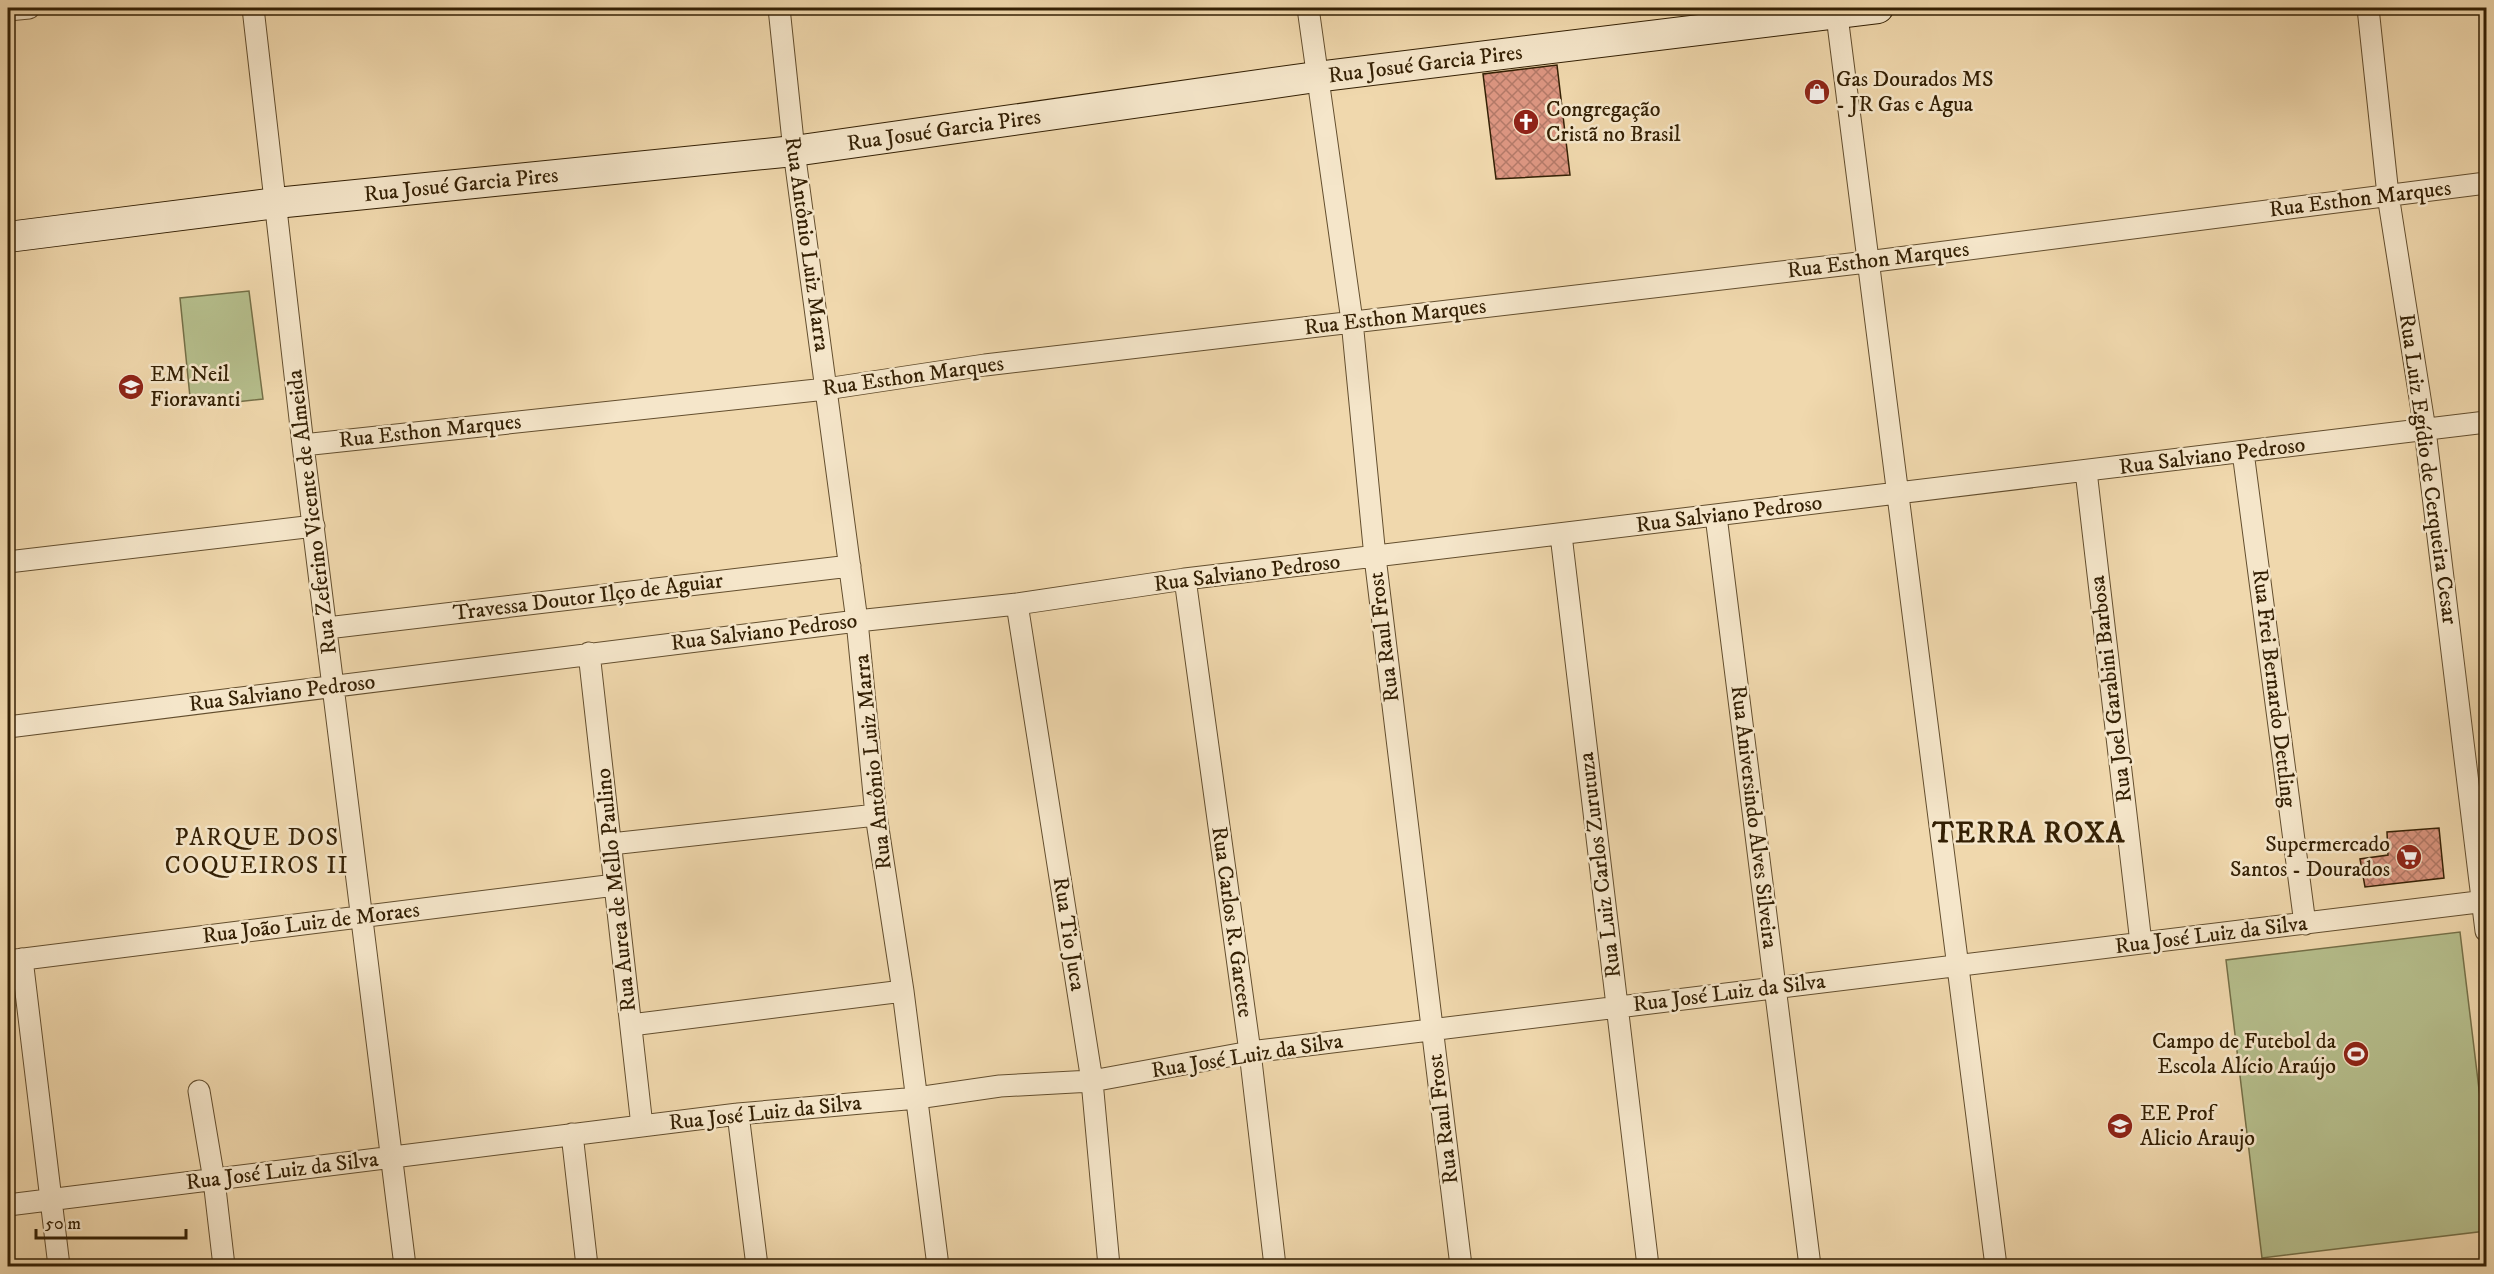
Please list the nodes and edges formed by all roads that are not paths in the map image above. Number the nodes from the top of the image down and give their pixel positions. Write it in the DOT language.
graph roads {
  1 [pos="29,8"];
  2 [pos="253,8"];
  3 [pos="779,8"];
  4 [pos="1308,8"];
  5 [pos="1878,8"];
  6 [pos="2368,8"];
  7 [pos="8,10"];
  8 [pos="1836,10"];
  9 [pos="1316,77"];
  10 [pos="794,151"];
  11 [pos="2487,183"];
  12 [pos="2388,195"];
  13 [pos="276,202"];
  14 [pos="8,237"];
  15 [pos="1867,262"];
  16 [pos="1352,321"];
  17 [pos="826,389"];
  18 [pos="2487,422"];
  19 [pos="2425,430"];
  20 [pos="303,445"];
  21 [pos="2243,452"];
  22 [pos="2086,471"];
  23 [pos="1898,493"];
  24 [pos="1716,516"];
  25 [pos="314,526"];
  26 [pos="1561,535"];
  27 [pos="1375,557"];
  28 [pos="8,562"];
  29 [pos="850,566"];
  30 [pos="1185,579"];
  31 [pos="1017,604"];
  32 [pos="857,621"];
  33 [pos="327,628"];
  34 [pos="589,653"];
  35 [pos="333,686"];
  36 [pos="8,727"];
  37 [pos="876,815"];
  38 [pos="611,844"];
  39 [pos="615,885"];
  40 [pos="2485,901"];
  41 [pos="361,916"];
  42 [pos="2305,924"];
  43 [pos="2487,931"];
  44 [pos="2141,943"];
  45 [pos="15,960"];
  46 [pos="1957,966"];
  47 [pos="1775,988"];
  48 [pos="903,991"];
  49 [pos="1617,1007"];
  50 [pos="631,1025"];
  51 [pos="1432,1029"];
  52 [pos="1250,1052"];
  53 [pos="1092,1081"];
  54 [pos="199,1091"];
  55 [pos="917,1098"];
  56 [pos="738,1114"];
  57 [pos="642,1126"];
  58 [pos="572,1134"];
  59 [pos="391,1157"];
  60 [pos="214,1180"];
  61 [pos="51,1200"];
  62 [pos="8,1205"];
  63 [pos="1810,1264"];
  64 [pos="59,1266"];
  65 [pos="224,1266"];
  66 [pos="405,1266"];
  67 [pos="587,1266"];
  68 [pos="757,1266"];
  69 [pos="938,1266"];
  70 [pos="1110,1266"];
  71 [pos="1275,1266"];
  72 [pos="1461,1266"];
  73 [pos="1648,1266"];
  74 [pos="1996,1266"];
  1 -- 7 [label="street"];
  2 -- 13 [label="street, Rua Zeferino Vicente de Almeida"];
  3 -- 10 [label="street, Rua Antônio Luiz Marra"];
  4 -- 9 [label="street, Rua Raul Frost"];
  5 -- 8 [label="street, Rua Josué Garcia Pires"];
  6 -- 12 [label="street, Rua Luiz Egídio de Cerqueira Cesar"];
  8 -- 9 [label="street, Rua Josué Garcia Pires"];
  8 -- 15 [label="street"];
  9 -- 10 [label="street, Rua Josué Garcia Pires"];
  9 -- 16 [label="street, Rua Raul Frost"];
  10 -- 13 [label="street, Rua Josué Garcia Pires"];
  10 -- 17 [label="street, Rua Antônio Luiz Marra"];
  11 -- 12 [label="street, Rua Esthon Marques"];
  12 -- 15 [label="street, Rua Esthon Marques"];
  12 -- 19 [label="street, Rua Luiz Egídio de Cerqueira Cesar"];
  13 -- 14 [label="street, Rua Josué Garcia Pires"];
  13 -- 20 [label="street, Rua Zeferino Vicente de Almeida"];
  15 -- 16 [label="street, Rua Esthon Marques"];
  15 -- 23 [label="street"];
  16 -- 17 [label="street, Rua Esthon Marques"];
  16 -- 27 [label="street, Rua Raul Frost"];
  17 -- 20 [label="street, Rua Esthon Marques"];
  17 -- 29 [label="street, Rua Antônio Luiz Marra"];
  18 -- 19 [label="street, Rua Salviano Pedroso"];
  19 -- 21 [label="street, Rua Salviano Pedroso"];
  19 -- 40 [label="street, Rua Luiz Egídio de Cerqueira Cesar"];
  20 -- 25 [label="street, Rua Zeferino Vicente de Almeida"];
  21 -- 22 [label="street, Rua Salviano Pedroso"];
  21 -- 42 [label="street, Rua Frei Bernardo Dettling"];
  22 -- 23 [label="street, Rua Salviano Pedroso"];
  22 -- 44 [label="street, Rua Joel Garabini Barbosa"];
  23 -- 24 [label="street, Rua Salviano Pedroso"];
  23 -- 46 [label="street"];
  24 -- 26 [label="street, Rua Salviano Pedroso"];
  24 -- 47 [label="street, Rua Aniversindo Alves Silveira"];
  25 -- 28 [label="street"];
  25 -- 33 [label="street, Rua Zeferino Vicente de Almeida"];
  26 -- 27 [label="street, Rua Salviano Pedroso"];
  26 -- 49 [label="street, Rua Luiz Carlos Zurutuza"];
  27 -- 30 [label="street, Rua Salviano Pedroso"];
  27 -- 51 [label="street, Rua Raul Frost"];
  29 -- 32 [label="street, Rua Antônio Luiz Marra"];
  29 -- 33 [label="street, Travessa Doutor Ilço de Aguiar"];
  30 -- 31 [label="street, Rua Salviano Pedroso"];
  30 -- 52 [label="street, Rua Carlos R. Garcete"];
  31 -- 32 [label="street, Rua Salviano Pedroso"];
  31 -- 53 [label="street, Rua Tio Juca"];
  32 -- 34 [label="street, Rua Salviano Pedroso"];
  32 -- 37 [label="street, Rua Antônio Luiz Marra"];
  33 -- 35 [label="street, Rua Zeferino Vicente de Almeida"];
  34 -- 35 [label="street, Rua Salviano Pedroso"];
  34 -- 38 [label="street, Rua Aurea de Mello Paulino"];
  35 -- 36 [label="street, Rua Salviano Pedroso"];
  35 -- 41 [label="street, Rua Zeferino Vicente de Almeida"];
  37 -- 38 [label="street"];
  37 -- 48 [label="street, Rua Antônio Luiz Marra"];
  38 -- 39 [label="street, Rua Aurea de Mello Paulino"];
  39 -- 41 [label="street, Rua João Luiz de Moraes"];
  39 -- 50 [label="street, Rua Aurea de Mello Paulino"];
  40 -- 42 [label="street, Rua José Luiz da Silva"];
  40 -- 43 [label="street, Rua Luiz Egídio de Cerqueira Cesar"];
  41 -- 45 [label="street, Rua João Luiz de Moraes"];
  41 -- 59 [label="street, Rua Zeferino Vicente de Almeida"];
  42 -- 44 [label="street, Rua José Luiz da Silva"];
  44 -- 46 [label="street, Rua José Luiz da Silva"];
  45 -- 61 [label="street"];
  46 -- 47 [label="street, Rua José Luiz da Silva"];
  46 -- 74 [label="street"];
  47 -- 49 [label="street, Rua José Luiz da Silva"];
  47 -- 63 [label="street, Rua Aniversindo Alves Silveira"];
  48 -- 50 [label="street"];
  48 -- 55 [label="street, Rua Antônio Luiz Marra"];
  49 -- 51 [label="street, Rua José Luiz da Silva"];
  49 -- 73 [label="street, Rua Luiz Carlos Zurutuza"];
  50 -- 57 [label="street, Rua Aurea de Mello Paulino"];
  51 -- 52 [label="street, Rua José Luiz da Silva"];
  51 -- 72 [label="street, Rua Raul Frost"];
  52 -- 53 [label="street, Rua José Luiz da Silva"];
  52 -- 71 [label="street, Rua Carlos R. Garcete"];
  53 -- 55 [label="street, Rua José Luiz da Silva"];
  53 -- 70 [label="street, Rua Tio Juca"];
  54 -- 60 [label="street"];
  55 -- 56 [label="street, Rua José Luiz da Silva"];
  55 -- 69 [label="street, Rua Antônio Luiz Marra"];
  56 -- 57 [label="street, Rua José Luiz da Silva"];
  56 -- 68 [label="street"];
  57 -- 58 [label="street, Rua José Luiz da Silva"];
  58 -- 59 [label="street, Rua José Luiz da Silva"];
  58 -- 67 [label="street"];
  59 -- 60 [label="street, Rua José Luiz da Silva"];
  59 -- 66 [label="street, Rua Zeferino Vicente de Almeida"];
  60 -- 61 [label="street, Rua José Luiz da Silva"];
  60 -- 65 [label="street"];
  61 -- 62 [label="street, Rua José Luiz da Silva"];
  61 -- 64 [label="street"];
}
